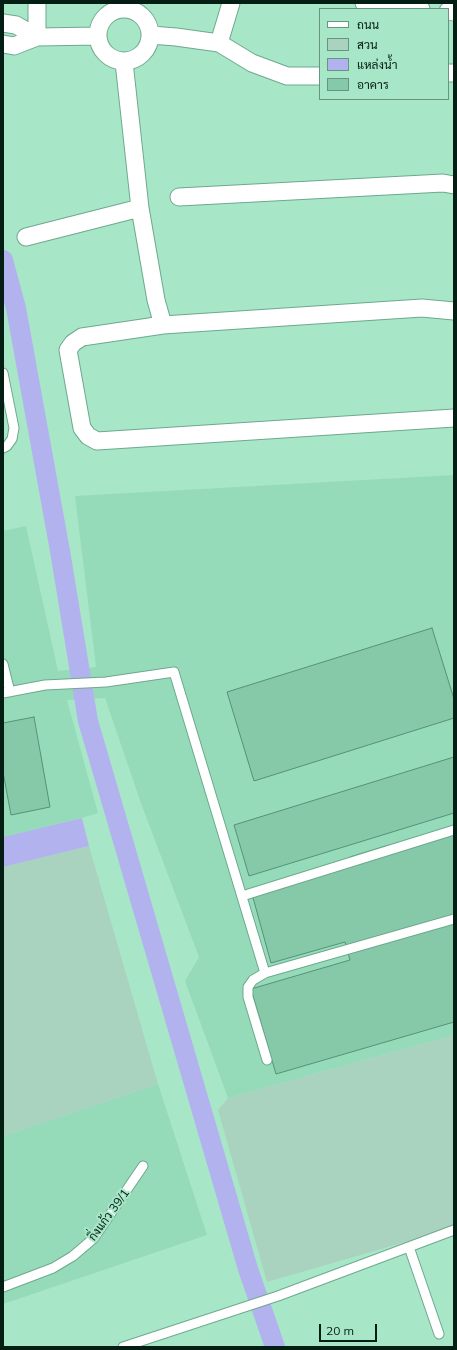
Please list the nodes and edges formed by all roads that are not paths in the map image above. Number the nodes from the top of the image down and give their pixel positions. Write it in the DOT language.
graph roads {
  1 [pos="37,3"];
  2 [pos="231,3"];
  3 [pos="364,3"];
  4 [pos="412,8"];
  5 [pos="10,24"];
  6 [pos="150,35"];
  7 [pos="98,36"];
  8 [pos="37,37"];
  9 [pos="219,43"];
  10 [pos="8,45"];
  11 [pos="124,62"];
  12 [pos="319,76"];
  13 [pos="454,184"];
  14 [pos="179,197"];
  15 [pos="140,208"];
  16 [pos="26,237"];
  17 [pos="454,311"];
  18 [pos="163,325"];
  19 [pos="3,373"];
  20 [pos="454,418"];
  21 [pos="3,448"];
  22 [pos="3,664"];
  23 [pos="6,693"];
  24 [pos="454,830"];
  25 [pos="242,896"];
  26 [pos="454,919"];
  27 [pos="265,973"];
  28 [pos="267,1060"];
  29 [pos="143,1166"];
  30 [pos="454,1230"];
  31 [pos="409,1247"];
  32 [pos="3,1287"];
  33 [pos="439,1334"];
  34 [pos="123,1347"];
  1 -- 8 [label="street"];
  2 -- 9 [label="street"];
  3 -- 4 [label="street"];
  5 -- 8 [label="street"];
  6 -- 7 [label="street"];
  6 -- 9 [label="street"];
  6 -- 11 [label="street"];
  7 -- 8 [label="street"];
  7 -- 11 [label="street"];
  8 -- 10 [label="street"];
  9 -- 12 [label="street"];
  11 -- 15 [label="street"];
  13 -- 14 [label="street"];
  15 -- 16 [label="street"];
  15 -- 18 [label="street"];
  17 -- 18 [label="street"];
  18 -- 20 [label="street"];
  19 -- 21 [label="lane"];
  22 -- 23 [label="lane"];
  23 -- 25 [label="lane"];
  24 -- 25 [label="lane"];
  25 -- 27 [label="lane"];
  26 -- 27 [label="lane"];
  27 -- 28 [label="lane"];
  29 -- 32 [label="lane, กิ่งแก้ว 39/1"];
  30 -- 31 [label="lane"];
  31 -- 33 [label="lane"];
  31 -- 34 [label="lane"];
}
